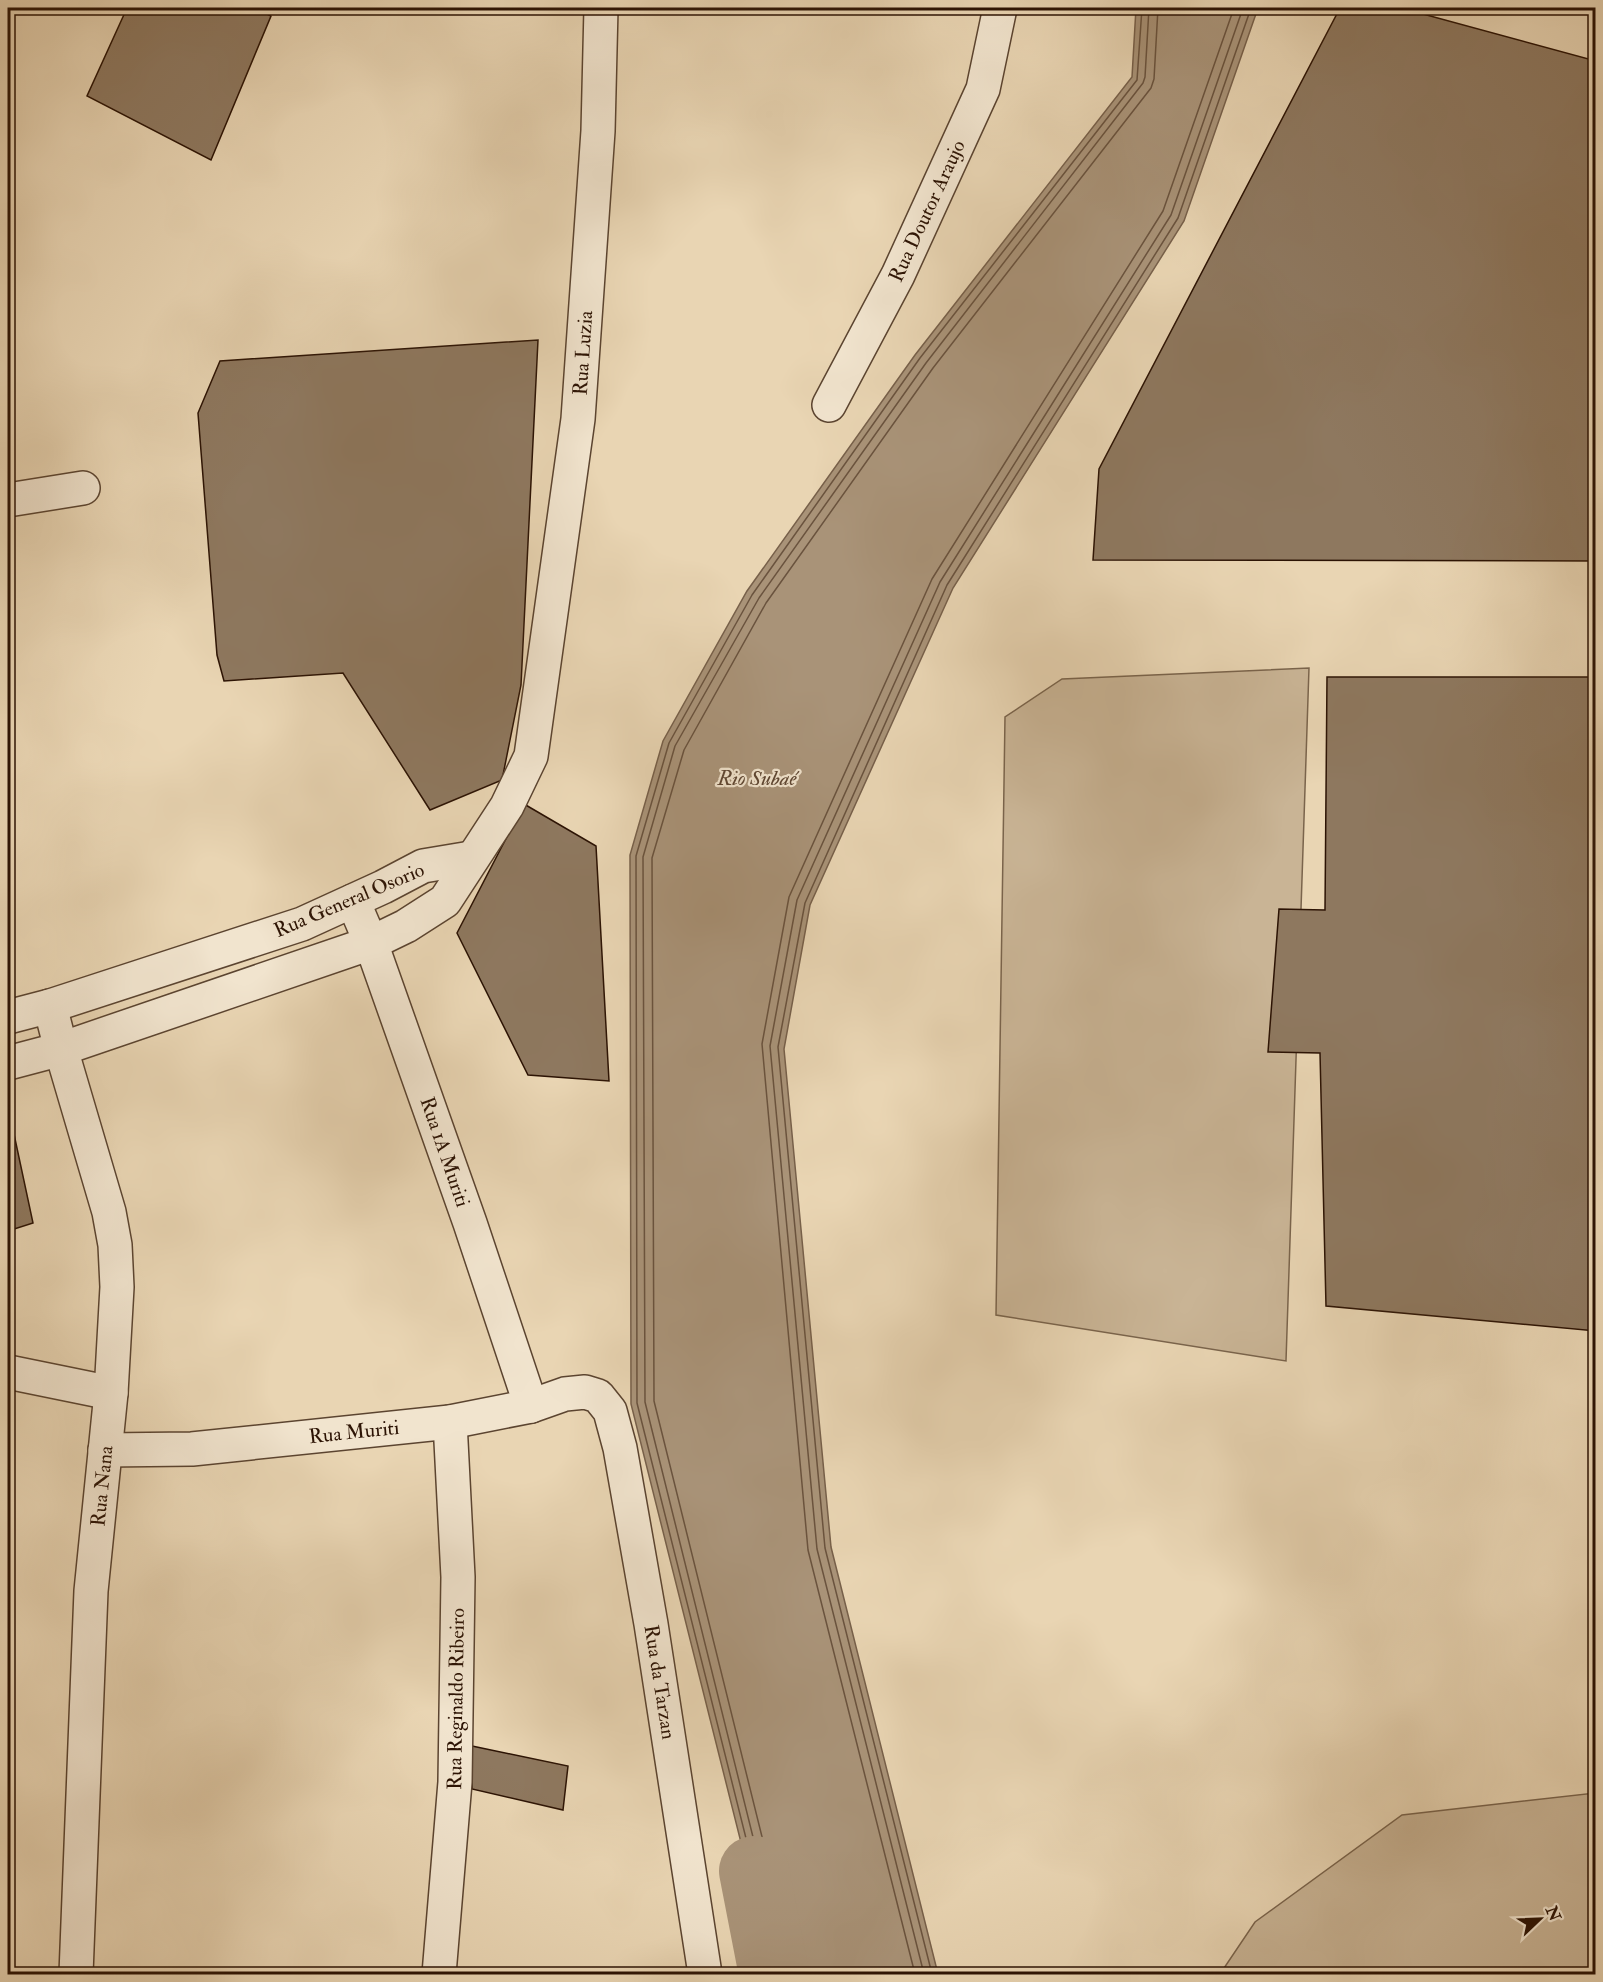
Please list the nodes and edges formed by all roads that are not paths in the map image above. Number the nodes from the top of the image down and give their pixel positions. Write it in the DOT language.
graph roads {
  1 [pos="601,8"];
  2 [pos="1000,8"];
  3 [pos="829,405"];
  4 [pos="83,488"];
  5 [pos="8,500"];
  6 [pos="471,858"];
  7 [pos="353,901"];
  8 [pos="371,943"];
  9 [pos="50,1006"];
  10 [pos="8,1017"];
  11 [pos="61,1049"];
  12 [pos="8,1063"];
  13 [pos="8,1372"];
  14 [pos="111,1393"];
  15 [pos="598,1396"];
  16 [pos="531,1406"];
  17 [pos="450,1422"];
  18 [pos="105,1450"];
  19 [pos="76,1974"];
  20 [pos="439,1974"];
  21 [pos="705,1974"];
  1 -- 6 [label="street, Rua Luzia"];
  2 -- 3 [label="street, Rua Doutor Araujo"];
  4 -- 5 [label="street"];
  6 -- 7 [label="street, Rua General Osorio"];
  6 -- 8 [label="street, Rua General Osorio"];
  7 -- 8 [label="street, Rua 1A Muriti"];
  7 -- 9 [label="street, Rua General Osorio"];
  8 -- 11 [label="street, Rua General Osorio"];
  8 -- 16 [label="street, Rua 1A Muriti"];
  9 -- 10 [label="street, Rua General Osorio"];
  9 -- 11 [label="street, Rua Nana"];
  11 -- 12 [label="street, Rua General Osorio"];
  11 -- 14 [label="street, Rua Nana"];
  13 -- 14 [label="street"];
  14 -- 18 [label="street, Rua Nana"];
  15 -- 16 [label="street, Rua Muriti"];
  15 -- 21 [label="street, Rua da Tarzan"];
  16 -- 17 [label="street, Rua Muriti"];
  17 -- 18 [label="street, Rua Muriti"];
  17 -- 20 [label="street, Rua Reginaldo Ribeiro"];
  18 -- 19 [label="street, Rua Nana"];
}
